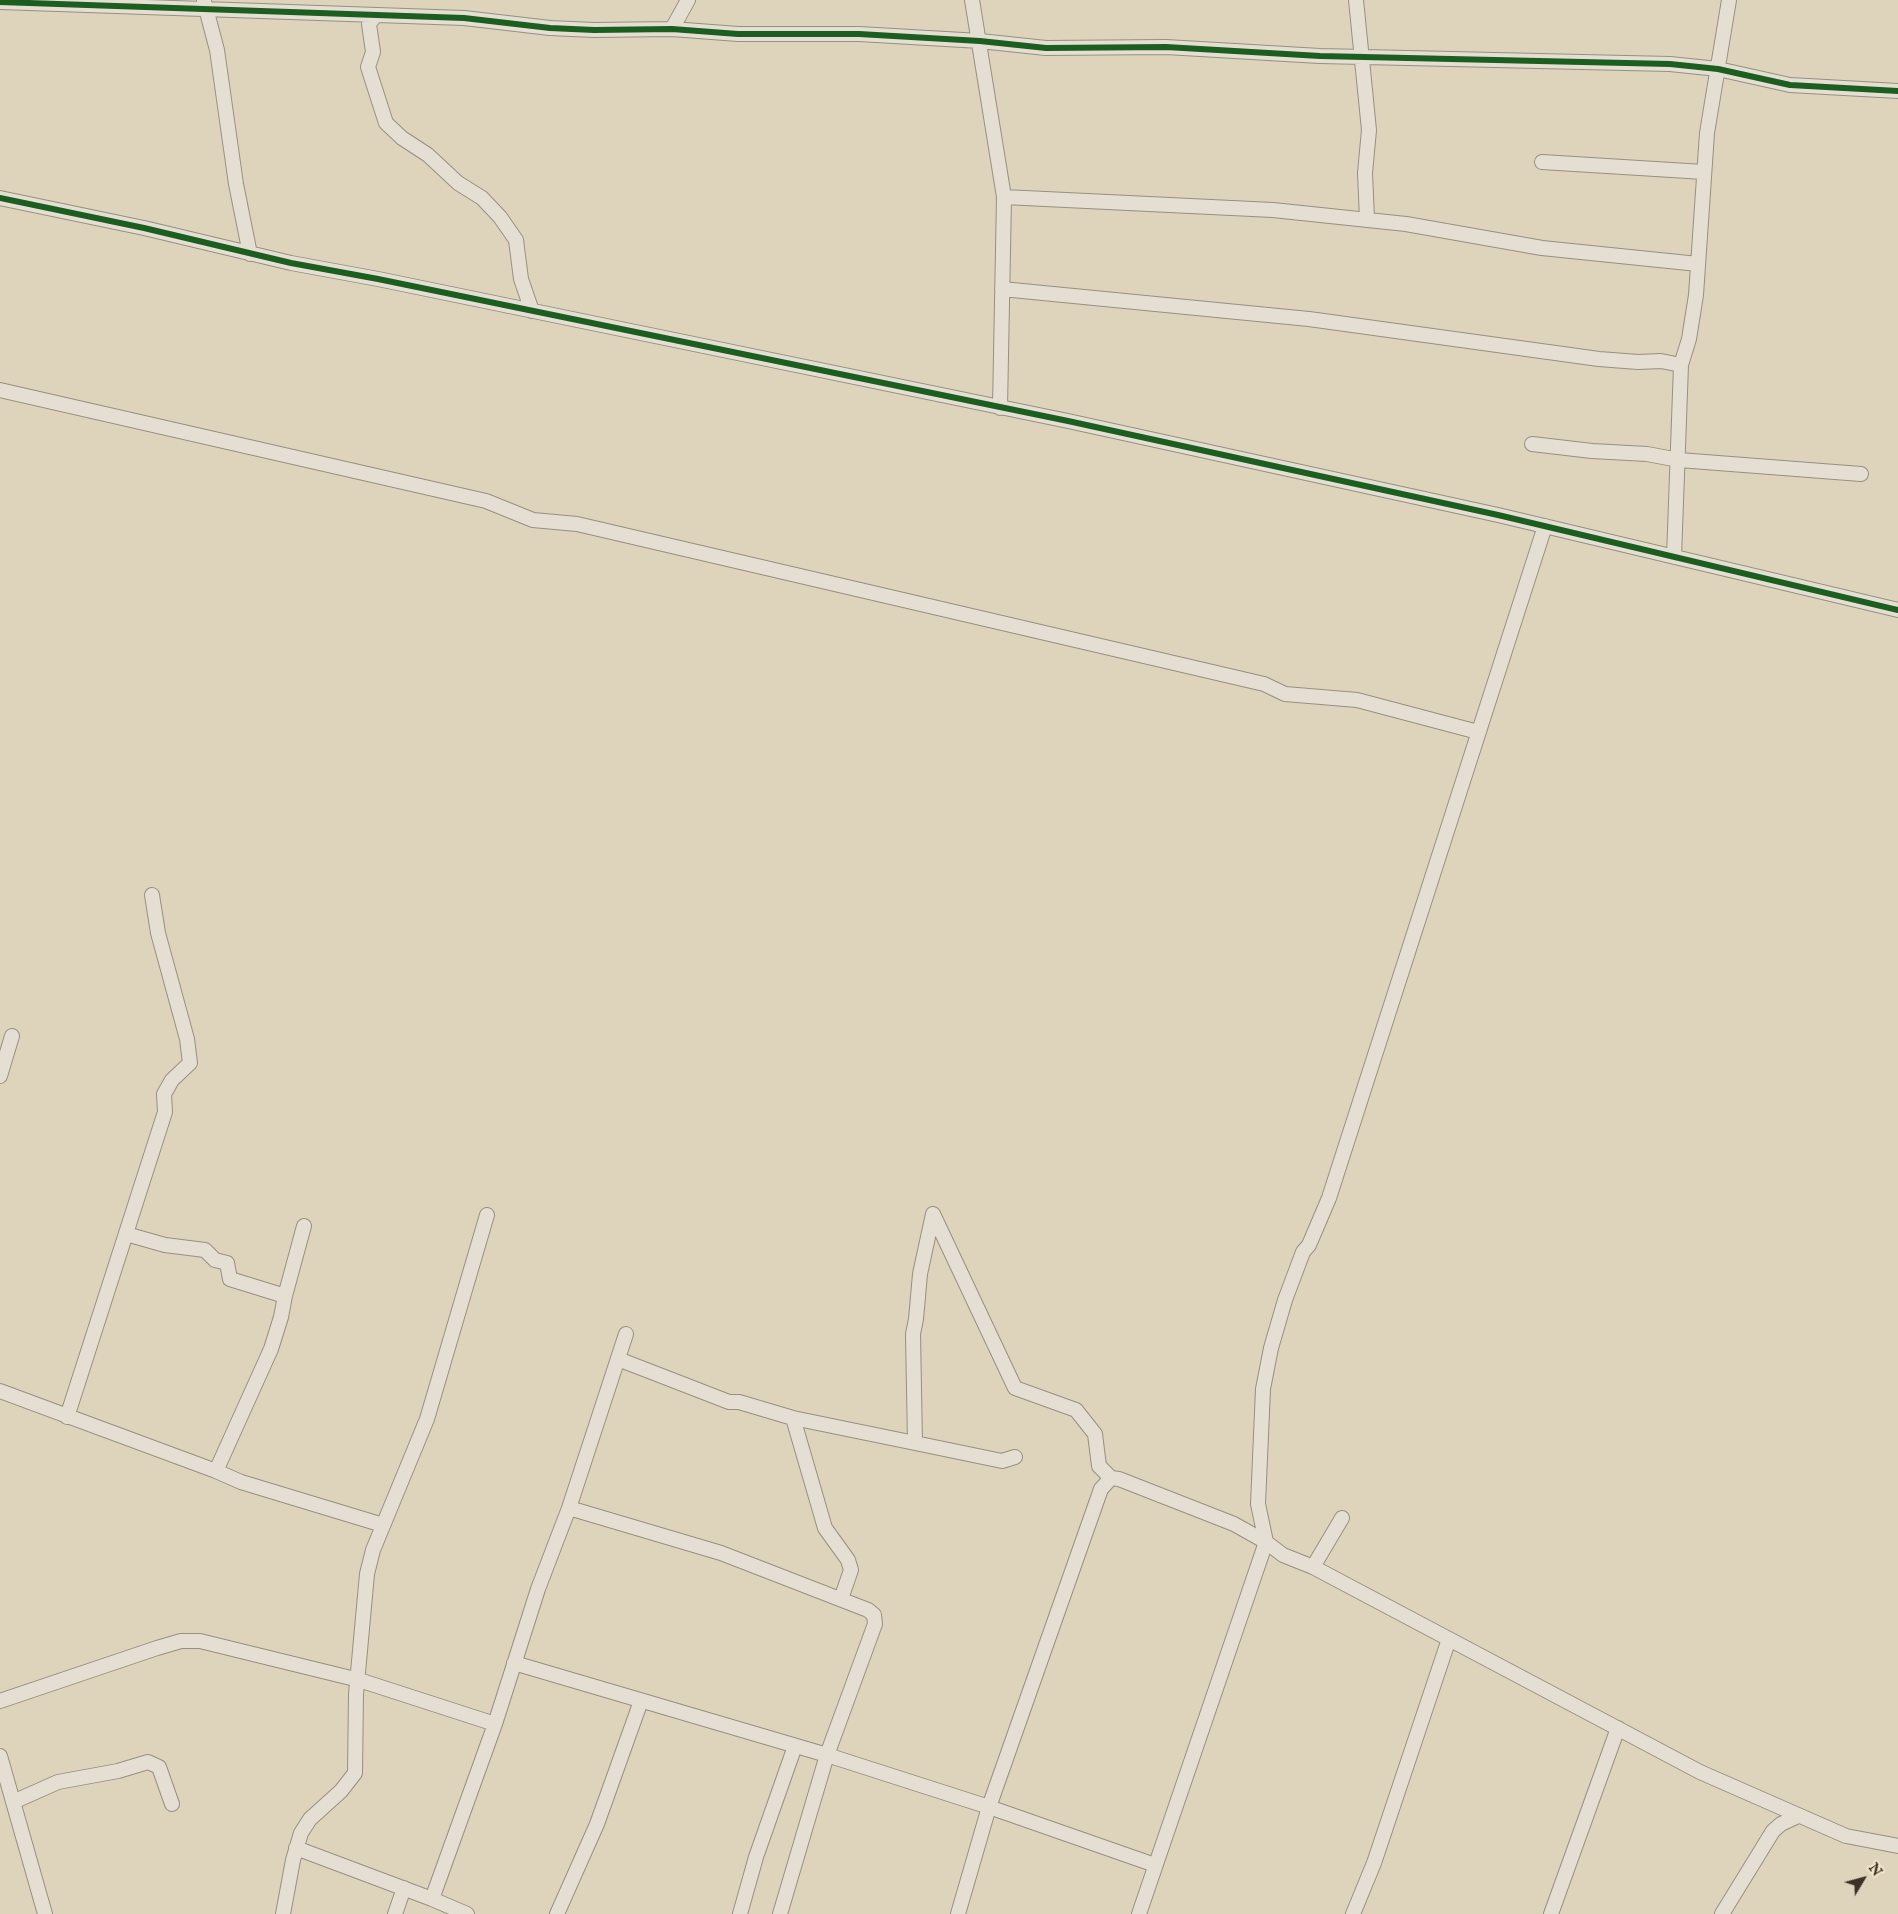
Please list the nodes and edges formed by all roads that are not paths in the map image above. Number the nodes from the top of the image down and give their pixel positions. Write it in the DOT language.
graph roads {
  1 [pos="688,0"];
  2 [pos="972,0"];
  3 [pos="1356,0"];
  4 [pos="1729,0"];
  5 [pos="0,2"];
  6 [pos="205,4"];
  7 [pos="375,16"];
  8 [pos="672,29"];
  9 [pos="980,41"];
  10 [pos="1362,56"];
  11 [pos="1718,69"];
  12 [pos="1898,91"];
  13 [pos="1542,162"];
  14 [pos="1704,172"];
  15 [pos="1004,197"];
  16 [pos="0,198"];
  17 [pos="1367,220"];
  18 [pos="250,254"];
  19 [pos="1698,264"];
  20 [pos="1002,289"];
  21 [pos="532,311"];
  22 [pos="1681,365"];
  23 [pos="0,390"];
  24 [pos="1000,408"];
  25 [pos="1532,444"];
  26 [pos="1679,460"];
  27 [pos="1861,474"];
  28 [pos="1545,526"];
  29 [pos="1674,557"];
  30 [pos="1898,610"];
  31 [pos="1478,732"];
  32 [pos="152,896"];
  33 [pos="12,1036"];
  34 [pos="0,1076"];
  35 [pos="487,1215"];
  36 [pos="304,1226"];
  37 [pos="126,1234"];
  38 [pos="284,1296"];
  39 [pos="626,1334"];
  40 [pos="618,1359"];
  41 [pos="0,1391"];
  42 [pos="67,1417"];
  43 [pos="793,1418"];
  44 [pos="915,1443"];
  45 [pos="1015,1457"];
  46 [pos="216,1471"];
  47 [pos="1111,1478"];
  48 [pos="569,1508"];
  49 [pos="1342,1518"];
  50 [pos="383,1524"];
  51 [pos="1266,1542"];
  52 [pos="1313,1567"];
  53 [pos="841,1599"];
  54 [pos="1449,1639"];
  55 [pos="514,1662"];
  56 [pos="359,1680"];
  57 [pos="0,1701"];
  58 [pos="641,1701"];
  59 [pos="495,1724"];
  60 [pos="1618,1728"];
  61 [pos="794,1746"];
  62 [pos="828,1755"];
  63 [pos="0,1756"];
  64 [pos="13,1802"];
  65 [pos="172,1804"];
  66 [pos="989,1807"];
  67 [pos="1798,1816"];
  68 [pos="1898,1846"];
  69 [pos="296,1848"];
  70 [pos="1155,1865"];
  71 [pos="404,1888"];
  72 [pos="432,1899"];
  73 [pos="45,1914"];
  74 [pos="283,1914"];
  75 [pos="395,1914"];
  76 [pos="467,1914"];
  77 [pos="557,1914"];
  78 [pos="740,1914"];
  79 [pos="780,1914"];
  80 [pos="958,1914"];
  81 [pos="1139,1914"];
  82 [pos="1353,1914"];
  83 [pos="1551,1914"];
  84 [pos="1722,1914"];
  1 -- 8 [label="street"];
  2 -- 9 [label="street"];
  3 -- 10 [label="street"];
  4 -- 11 [label="street"];
  5 -- 6 [label="street"];
  6 -- 7 [label="street"];
  6 -- 18 [label="street"];
  7 -- 8 [label="street"];
  7 -- 21 [label="street"];
  8 -- 9 [label="street"];
  9 -- 10 [label="street"];
  9 -- 15 [label="street"];
  10 -- 11 [label="street"];
  10 -- 17 [label="street"];
  11 -- 12 [label="street"];
  11 -- 14 [label="street"];
  13 -- 14 [label="street"];
  14 -- 19 [label="street"];
  15 -- 17 [label="street"];
  15 -- 20 [label="street"];
  16 -- 18 [label="street"];
  17 -- 19 [label="street"];
  18 -- 21 [label="street"];
  19 -- 22 [label="street"];
  20 -- 22 [label="street"];
  20 -- 24 [label="street"];
  21 -- 24 [label="street"];
  22 -- 26 [label="street"];
  23 -- 31 [label="street"];
  24 -- 28 [label="street"];
  25 -- 26 [label="street"];
  26 -- 27 [label="street"];
  26 -- 29 [label="street"];
  28 -- 29 [label="street"];
  28 -- 31 [label="street"];
  29 -- 30 [label="street"];
  31 -- 51 [label="street"];
  32 -- 37 [label="street"];
  33 -- 34 [label="street"];
  35 -- 50 [label="street"];
  36 -- 38 [label="street"];
  37 -- 38 [label="street"];
  37 -- 42 [label="street"];
  38 -- 46 [label="street"];
  39 -- 40 [label="street"];
  40 -- 43 [label="street"];
  40 -- 48 [label="street"];
  41 -- 42 [label="street"];
  42 -- 46 [label="street"];
  43 -- 44 [label="street"];
  43 -- 53 [label="street"];
  44 -- 45 [label="street"];
  44 -- 47 [label="street"];
  46 -- 50 [label="street"];
  47 -- 51 [label="street"];
  47 -- 66 [label="street"];
  48 -- 53 [label="street"];
  48 -- 55 [label="street"];
  49 -- 52 [label="street"];
  50 -- 56 [label="street"];
  51 -- 52 [label="street"];
  51 -- 70 [label="street"];
  52 -- 54 [label="street"];
  53 -- 62 [label="street"];
  54 -- 60 [label="street"];
  54 -- 82 [label="street"];
  55 -- 58 [label="street"];
  55 -- 59 [label="street"];
  56 -- 57 [label="street"];
  56 -- 59 [label="street"];
  56 -- 69 [label="street"];
  58 -- 61 [label="street"];
  58 -- 77 [label="street"];
  59 -- 72 [label="street"];
  60 -- 67 [label="street"];
  60 -- 83 [label="street"];
  61 -- 62 [label="street"];
  61 -- 78 [label="street"];
  62 -- 66 [label="street"];
  62 -- 79 [label="street"];
  63 -- 64 [label="street"];
  64 -- 65 [label="street"];
  64 -- 73 [label="street"];
  66 -- 70 [label="street"];
  66 -- 80 [label="street"];
  67 -- 68 [label="street"];
  67 -- 84 [label="street"];
  69 -- 71 [label="street"];
  69 -- 74 [label="street"];
  70 -- 81 [label="street"];
  71 -- 72 [label="street"];
  71 -- 75 [label="street"];
  72 -- 76 [label="street"];
}
